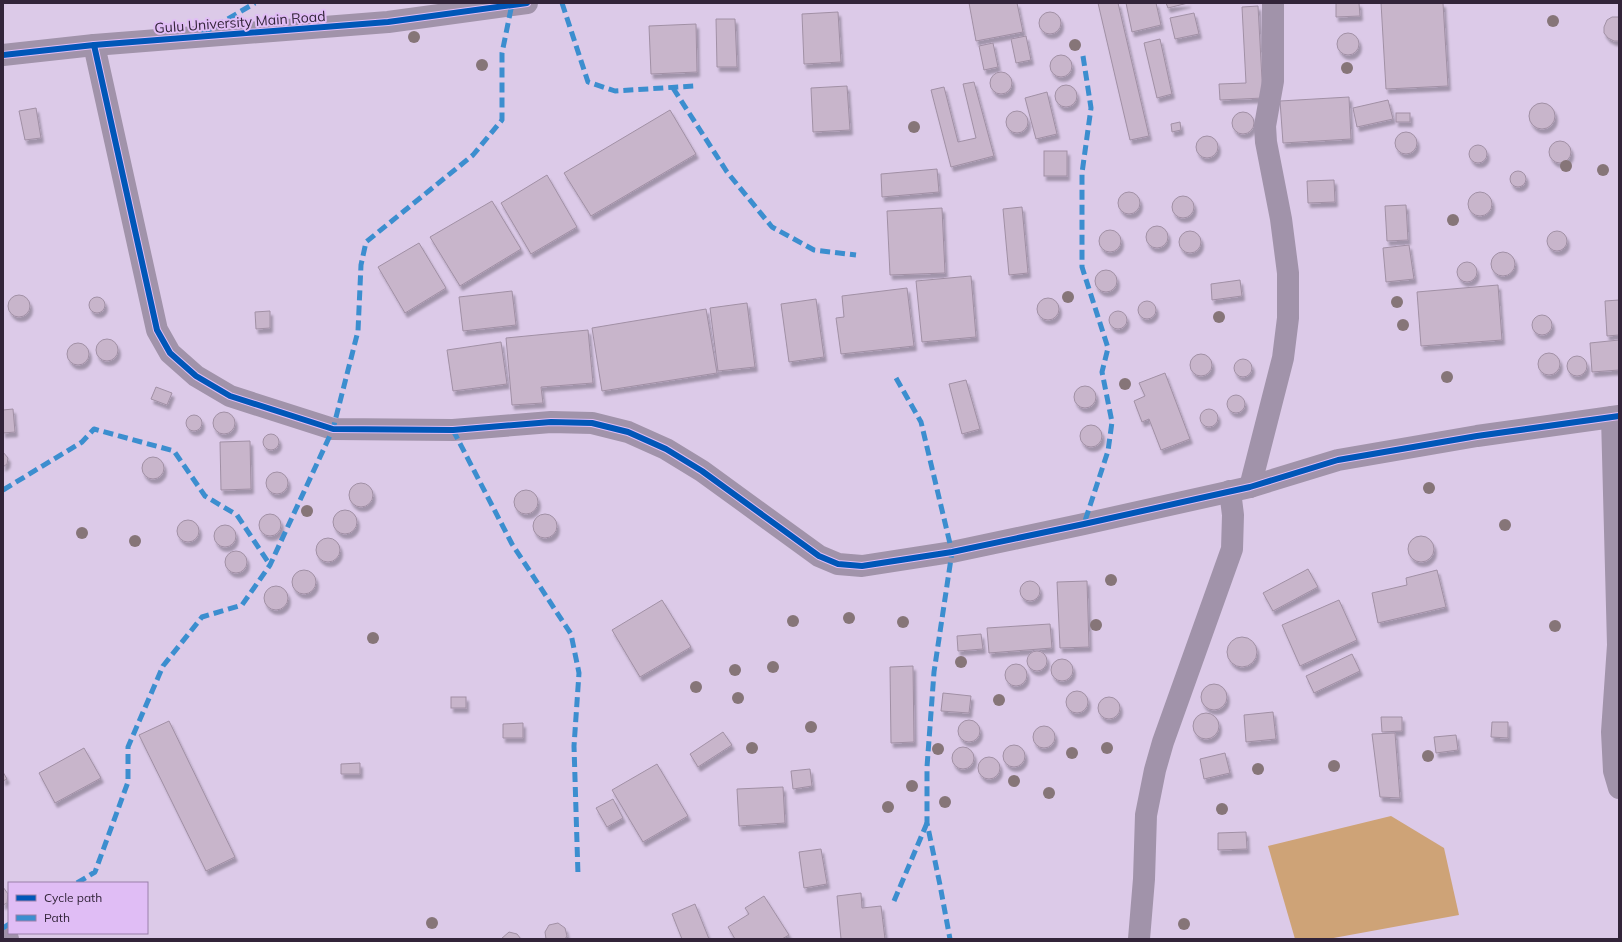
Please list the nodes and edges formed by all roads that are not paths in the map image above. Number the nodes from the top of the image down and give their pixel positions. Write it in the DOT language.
graph roads {
  1 [pos="527,3"];
  2 [pos="1273,3"];
  3 [pos="94,45"];
  4 [pos="3,55"];
  5 [pos="1616,416"];
  6 [pos="1240,489"];
  7 [pos="1618,646"];
  8 [pos="1619,788"];
  9 [pos="3,936"];
  10 [pos="8,939"];
  11 [pos="1139,939"];
  1 -- 3 [label="street, Gulu University Main Road"];
  2 -- 6 [label="street"];
  3 -- 4 [label="street, Gulu University Main Road"];
  3 -- 6 [label="street"];
  5 -- 6 [label="street"];
  5 -- 7 [label="street"];
  6 -- 11 [label="street"];
  7 -- 8 [label="street"];
  9 -- 10 [label="street"];
}
